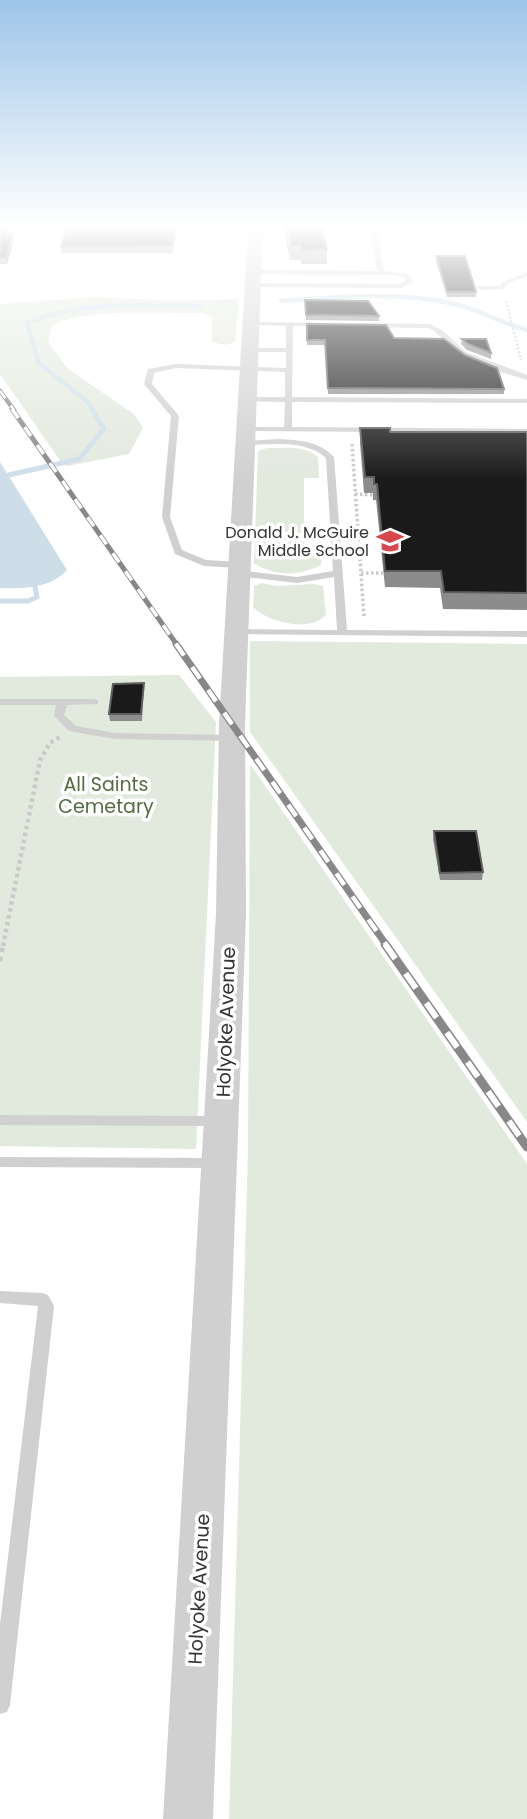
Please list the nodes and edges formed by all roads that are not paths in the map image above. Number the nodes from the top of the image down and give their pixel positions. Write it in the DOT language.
graph roads {
  1 [pos="252,311"];
  2 [pos="290,324"];
  3 [pos="289,350"];
  4 [pos="288,370"];
  5 [pos="526,378"];
  6 [pos="247,386"];
  7 [pos="287,400"];
  8 [pos="527,401"];
  9 [pos="288,429"];
  10 [pos="527,431"];
  11 [pos="239,569"];
  12 [pos="338,573"];
  13 [pos="236,632"];
  14 [pos="342,633"];
  15 [pos="527,634"];
  16 [pos="0,702"];
  17 [pos="62,702"];
  18 [pos="94,702"];
  19 [pos="232,738"];
  20 [pos="0,1120"];
  21 [pos="222,1121"];
  22 [pos="0,1162"];
  23 [pos="220,1163"];
  24 [pos="0,1297"];
  25 [pos="0,1705"];
  26 [pos="188,1819"];
  1 -- 6 [label="street, Holyoke Avenue"];
  2 -- 3 [label="lane"];
  2 -- 5 [label="lane"];
  2 -- 6 [label="lane"];
  3 -- 4 [label="lane"];
  3 -- 6 [label="lane"];
  4 -- 6 [label="lane"];
  4 -- 7 [label="lane"];
  6 -- 7 [label="lane"];
  6 -- 9 [label="lane"];
  6 -- 11 [label="street, Holyoke Avenue"];
  6 -- 11 [label="lane"];
  6 -- 12 [label="lane"];
  7 -- 8 [label="lane"];
  7 -- 9 [label="lane"];
  9 -- 10 [label="lane"];
  11 -- 12 [label="lane"];
  11 -- 13 [label="street, Holyoke Avenue"];
  12 -- 14 [label="lane"];
  13 -- 14 [label="lane"];
  13 -- 19 [label="street, Holyoke Avenue"];
  14 -- 15 [label="lane"];
  16 -- 17 [label="lane"];
  17 -- 18 [label="lane"];
  17 -- 19 [label="lane"];
  19 -- 21 [label="street, Holyoke Avenue"];
  20 -- 21 [label="lane"];
  21 -- 23 [label="street, Holyoke Avenue"];
  22 -- 23 [label="lane"];
  23 -- 26 [label="street, Holyoke Avenue"];
  24 -- 25 [label="lane"];
}
